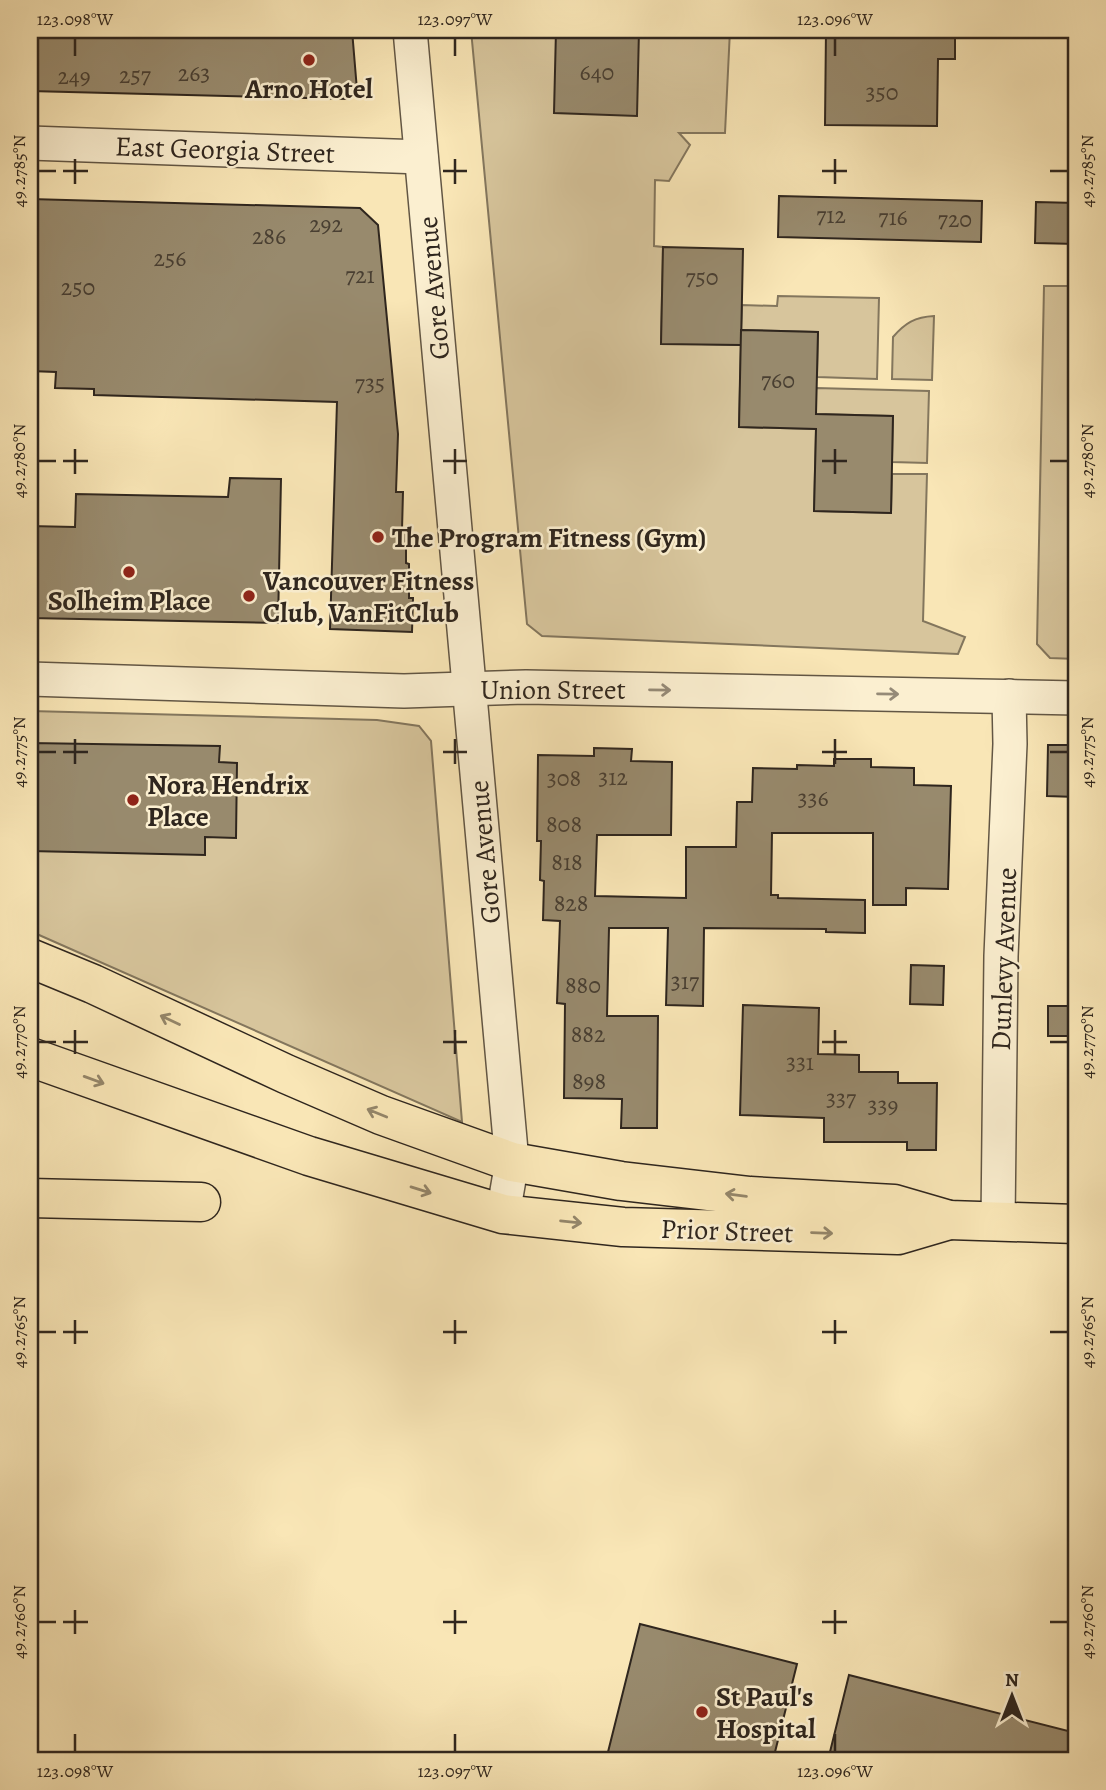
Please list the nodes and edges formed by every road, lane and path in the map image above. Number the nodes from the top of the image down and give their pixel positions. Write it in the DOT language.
graph roads {
  1 [pos="410,30"];
  2 [pos="30,143"];
  3 [pos="421,157"];
  4 [pos="30,679"];
  5 [pos="470,688"];
  6 [pos="1009,696"];
  7 [pos="1076,698"];
  8 [pos="30,958"];
  9 [pos="30,1057"];
  10 [pos="512,1162"];
  11 [pos="30,1198"];
  12 [pos="201,1202"];
  13 [pos="503,1214"];
  14 [pos="949,1220"];
  15 [pos="998,1222"];
  16 [pos="1076,1224"];
  1 -- 3 [label="street, Gore Avenue"];
  2 -- 3 [label="street, East Georgia Street"];
  3 -- 5 [label="street, Gore Avenue"];
  4 -- 5 [label="street, Union Street"];
  5 -- 6 [label="street, Union Street, one-way"];
  5 -- 10 [label="street, Gore Avenue"];
  6 -- 7 [label="street, Union Street"];
  6 -- 15 [label="street, Dunlevy Avenue"];
  10 -- 8 [label="main road, Prior Street, one-way"];
  9 -- 13 [label="main road, Prior Street, one-way"];
  10 -- 13 [label="street, Gore Avenue"];
  14 -- 10 [label="main road, Prior Street, one-way"];
  11 -- 12 [label="main road"];
  13 -- 14 [label="main road, Prior Street, one-way"];
  14 -- 15 [label="main road, Prior Street"];
  15 -- 16 [label="main road, Prior Street"];
}
